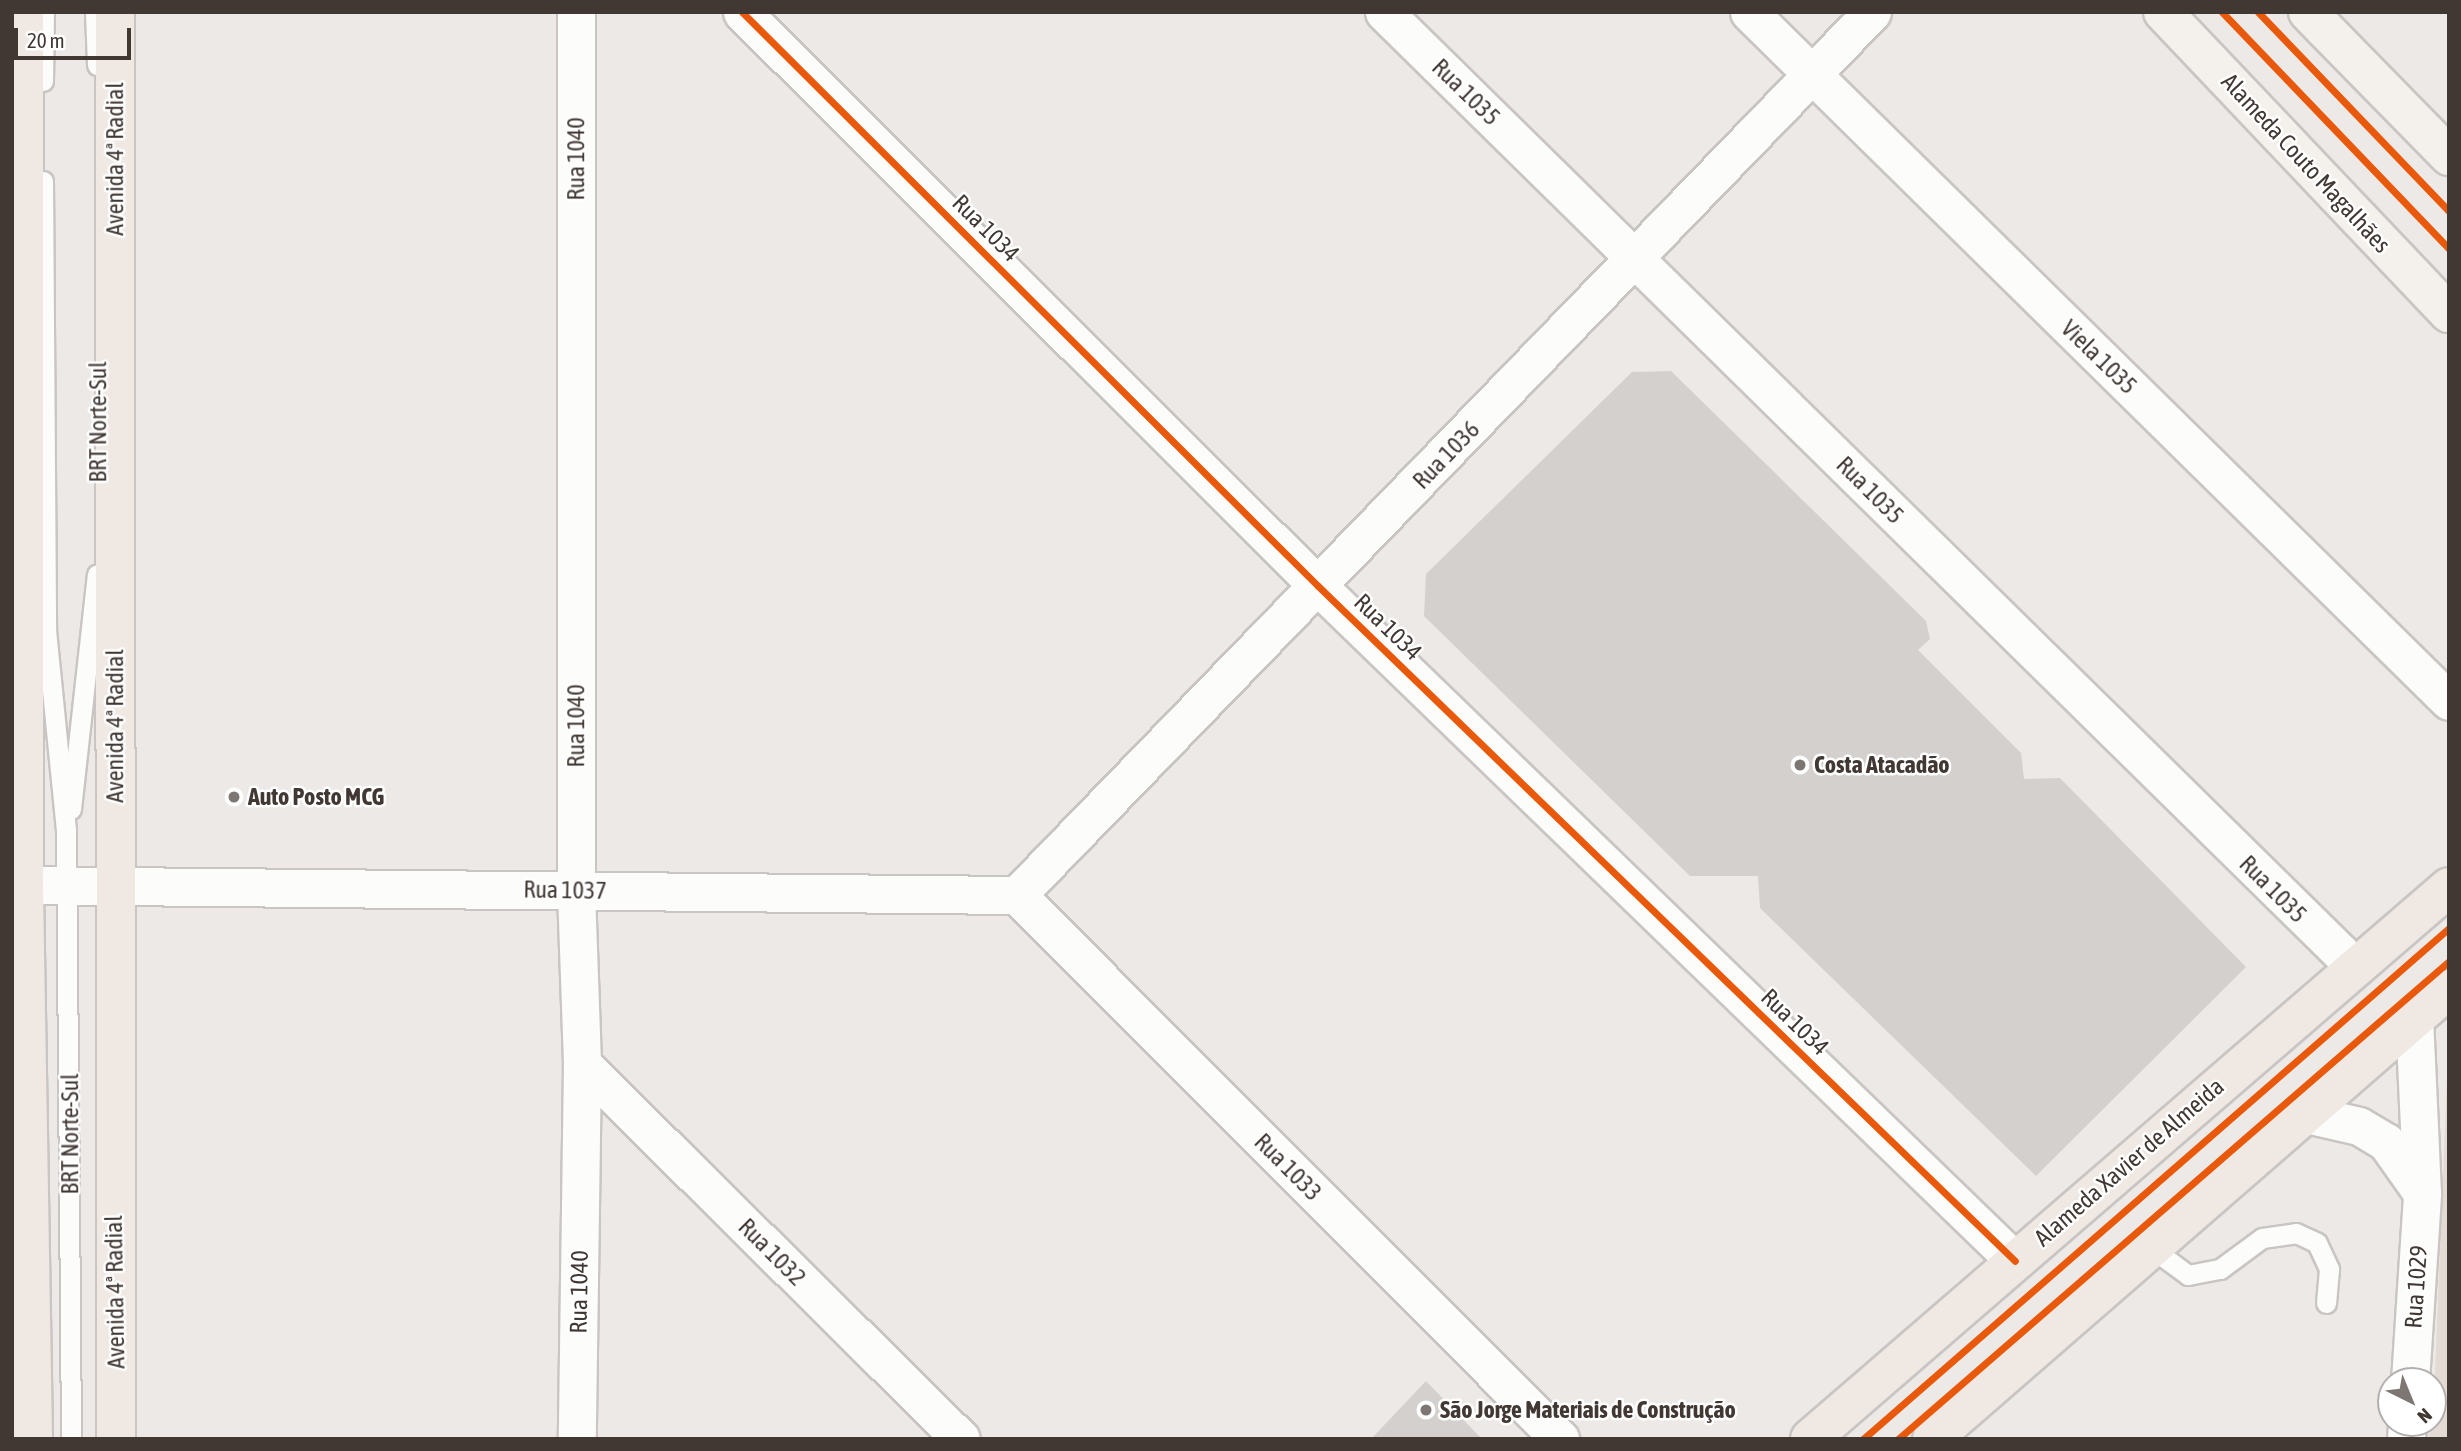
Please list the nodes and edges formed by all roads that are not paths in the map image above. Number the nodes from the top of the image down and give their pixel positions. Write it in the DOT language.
graph roads {
  1 [pos="24,12"];
  2 [pos="44,12"];
  3 [pos="95,12"];
  4 [pos="115,12"];
  5 [pos="576,12"];
  6 [pos="742,12"];
  7 [pos="1384,12"];
  8 [pos="1749,12"];
  9 [pos="1872,12"];
  10 [pos="2163,12"];
  11 [pos="2308,12"];
  12 [pos="1813,77"];
  13 [pos="2449,156"];
  14 [pos="1637,259"];
  15 [pos="2449,313"];
  16 [pos="1318,586"];
  17 [pos="2449,701"];
  18 [pos="18,767"];
  19 [pos="66,830"];
  20 [pos="112,882"];
  21 [pos="67,885"];
  22 [pos="18,886"];
  23 [pos="2449,887"];
  24 [pos="576,891"];
  25 [pos="1017,895"];
  26 [pos="2356,967"];
  27 [pos="2449,989"];
  28 [pos="2414,1018"];
  29 [pos="582,1065"];
  30 [pos="2302,1113"];
  31 [pos="2422,1193"];
  32 [pos="2150,1247"];
  33 [pos="2015,1261"];
  34 [pos="2326,1303"];
  35 [pos="2411,1367"];
  36 [pos="1948,1433"];
  37 [pos="33,1439"];
  38 [pos="71,1439"];
  39 [pos="116,1439"];
  40 [pos="577,1439"];
  41 [pos="961,1439"];
  42 [pos="1560,1439"];
  43 [pos="1810,1439"];
  1 -- 18 [label="main road"];
  2 -- 19 [label="lane, BRT Norte-Sul"];
  3 -- 19 [label="lane, BRT Norte-Sul"];
  4 -- 20 [label="main road, Avenida 4ª Radial"];
  5 -- 24 [label="street, Rua 1040"];
  6 -- 16 [label="street, Rua 1034"];
  7 -- 14 [label="street, Rua 1035"];
  8 -- 12 [label="street, Viela 1035"];
  9 -- 12 [label="street, Rua 1036"];
  10 -- 15 [label="main road, Alameda Couto Magalhães"];
  11 -- 13 [label="main road"];
  12 -- 14 [label="street, Rua 1036"];
  12 -- 17 [label="street, Viela 1035"];
  14 -- 16 [label="street, Rua 1036"];
  14 -- 26 [label="street, Rua 1035"];
  16 -- 25 [label="street, Rua 1036"];
  16 -- 33 [label="street, Rua 1034"];
  18 -- 22 [label="main road"];
  19 -- 21 [label="lane, BRT Norte-Sul"];
  20 -- 21 [label="street, Rua 1037"];
  20 -- 24 [label="street, Rua 1037"];
  20 -- 39 [label="main road, Avenida 4ª Radial"];
  21 -- 22 [label="street, Rua 1037"];
  21 -- 38 [label="lane, BRT Norte-Sul"];
  22 -- 37 [label="main road"];
  23 -- 26 [label="main road, Alameda Xavier de Almeida"];
  24 -- 25 [label="street, Rua 1037"];
  24 -- 29 [label="street, Rua 1040"];
  25 -- 42 [label="street, Rua 1033"];
  26 -- 33 [label="main road, Alameda Xavier de Almeida"];
  27 -- 28 [label="main road"];
  28 -- 30 [label="main road"];
  28 -- 31 [label="street, Rua 1029"];
  29 -- 40 [label="street, Rua 1040"];
  29 -- 41 [label="street, Rua 1032"];
  30 -- 31 [label="street"];
  30 -- 32 [label="main road"];
  31 -- 35 [label="street, Rua 1029"];
  32 -- 34 [label="lane"];
  32 -- 36 [label="main road"];
  33 -- 43 [label="main road, Alameda Xavier de Almeida"];
}
